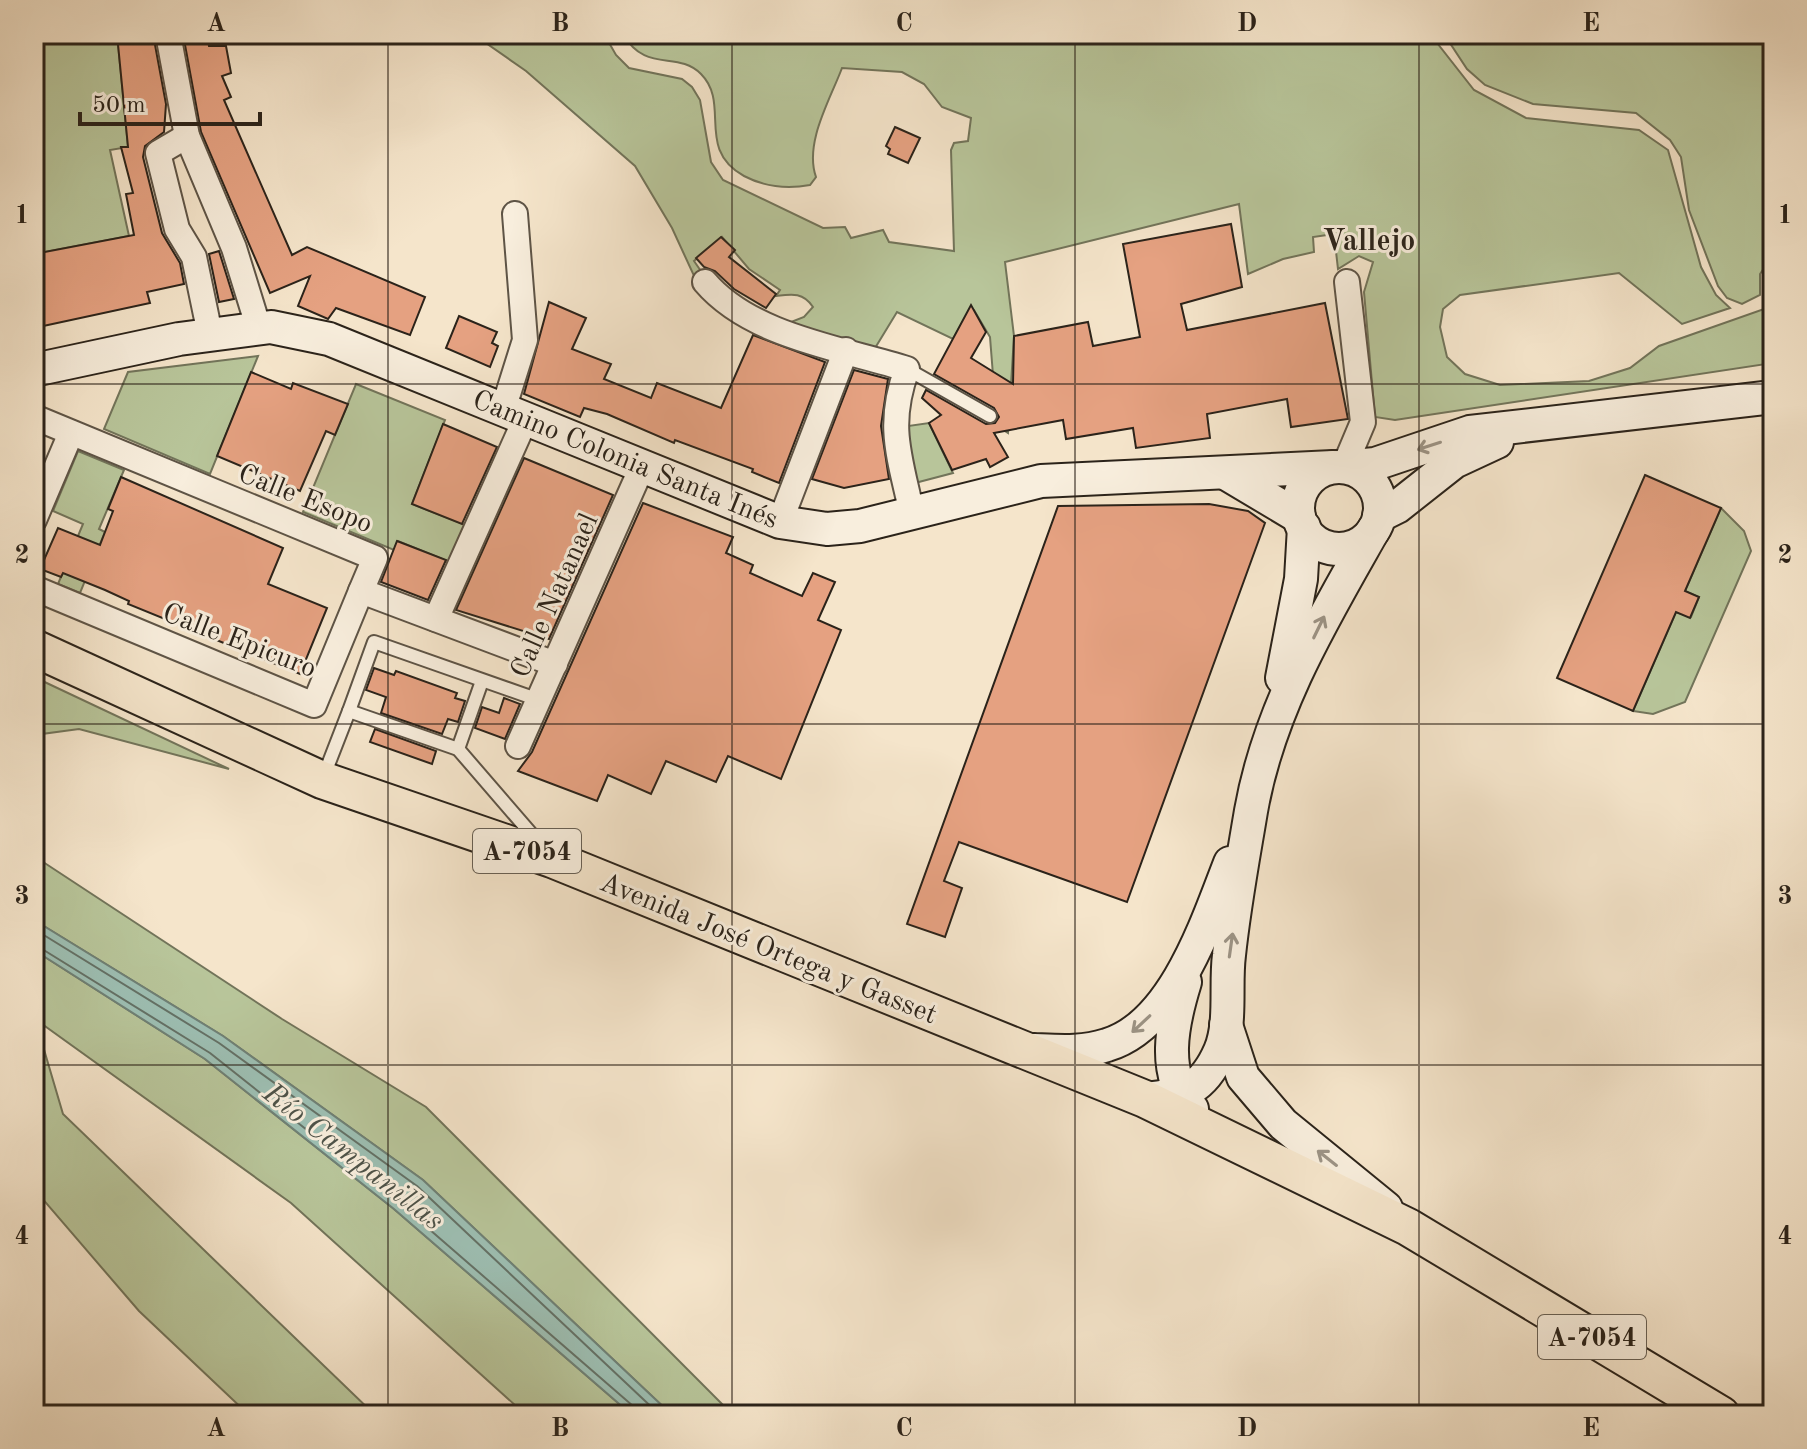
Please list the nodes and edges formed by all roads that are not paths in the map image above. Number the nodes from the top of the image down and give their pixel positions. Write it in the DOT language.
graph roads {
  1 [pos="168,34"];
  2 [pos="187,136"];
  3 [pos="515,214"];
  4 [pos="705,282"];
  5 [pos="1347,282"];
  6 [pos="259,329"];
  7 [pos="210,334"];
  8 [pos="846,350"];
  9 [pos="907,369"];
  10 [pos="34,370"];
  11 [pos="1773,397"];
  12 [pos="514,414"];
  13 [pos="990,416"];
  14 [pos="34,417"];
  15 [pos="1532,425"];
  16 [pos="71,433"];
  17 [pos="642,467"];
  18 [pos="1338,467"];
  19 [pos="1227,474"];
  20 [pos="912,514"];
  21 [pos="34,520"];
  22 [pos="780,522"];
  23 [pos="1302,522"];
  24 [pos="1377,522"];
  25 [pos="34,588"];
  26 [pos="361,591"];
  27 [pos="436,619"];
  28 [pos="34,648"];
  29 [pos="555,664"];
  30 [pos="482,681"];
  31 [pos="539,700"];
  32 [pos="349,711"];
  33 [pos="1274,723"];
  34 [pos="518,746"];
  35 [pos="458,749"];
  36 [pos="322,780"];
  37 [pos="1252,807"];
  38 [pos="552,859"];
  39 [pos="1194,952"];
  40 [pos="1225,1022"];
  41 [pos="1022,1050"];
  42 [pos="1181,1096"];
  43 [pos="1145,1099"];
  44 [pos="1209,1129"];
  45 [pos="1408,1227"];
  46 [pos="1721,1415"];
  1 -- 2 [label="street"];
  2 -- 6 [label="street"];
  2 -- 7 [label="street"];
  3 -- 12 [label="street"];
  4 -- 8 [label="street"];
  5 -- 18 [label="street"];
  6 -- 7 [label="main road, Camino Colonia Santa Inés"];
  6 -- 12 [label="main road, Camino Colonia Santa Inés"];
  7 -- 10 [label="main road, Camino Colonia Santa Inés"];
  8 -- 9 [label="street"];
  8 -- 22 [label="street"];
  9 -- 13 [label="lane"];
  9 -- 20 [label="street"];
  11 -- 15 [label="main road, Camino Colonia Santa Inés"];
  12 -- 17 [label="main road, Camino Colonia Santa Inés"];
  12 -- 27 [label="street"];
  14 -- 16 [label="street, Calle Esopo"];
  15 -- 18 [label="main road, Camino Colonia Santa Inés, one-way"];
  15 -- 24 [label="main road, Camino Colonia Santa Inés"];
  16 -- 21 [label="street"];
  16 -- 26 [label="street, Calle Esopo"];
  17 -- 22 [label="main road, Camino Colonia Santa Inés"];
  17 -- 29 [label="street, Calle Natanael"];
  18 -- 19 [label="main road, Camino Colonia Santa Inés"];
  18 -- 23 [label="main road"];
  18 -- 24 [label="main road"];
  19 -- 20 [label="main road, Camino Colonia Santa Inés"];
  19 -- 23 [label="main road"];
  20 -- 22 [label="main road, Camino Colonia Santa Inés"];
  23 -- 24 [label="main road"];
  23 -- 33 [label="main road, Camino Colonia Santa Inés"];
  33 -- 24 [label="main road, Camino Colonia Santa Inés, one-way"];
  25 -- 26 [label="street, Calle Epicuro"];
  26 -- 27 [label="street"];
  27 -- 29 [label="street"];
  28 -- 36 [label="main road, Avenida José Ortega y Gasset / A-7054"];
  29 -- 31 [label="street, Calle Natanael"];
  30 -- 31 [label="lane"];
  30 -- 32 [label="lane"];
  30 -- 35 [label="lane"];
  31 -- 34 [label="street, Calle Natanael"];
  32 -- 35 [label="lane"];
  32 -- 36 [label="lane"];
  33 -- 37 [label="main road, Camino Colonia Santa Inés"];
  35 -- 38 [label="lane"];
  36 -- 38 [label="main road, Avenida José Ortega y Gasset / A-7054"];
  37 -- 39 [label="main road, Camino Colonia Santa Inés"];
  40 -- 37 [label="main road, Camino Colonia Santa Inés, one-way"];
  38 -- 41 [label="main road, Avenida José Ortega y Gasset / A-7054"];
  39 -- 41 [label="main road, Camino Colonia Santa Inés, one-way"];
  39 -- 42 [label="main road, Camino Colonia Santa Inés"];
  40 -- 42 [label="main road, Camino Colonia Santa Inés"];
  45 -- 40 [label="main road, Avenida José Ortega y Gasset / A-7054, one-way"];
  41 -- 43 [label="main road, Avenida José Ortega y Gasset / A-7054"];
  42 -- 43 [label="main road"];
  42 -- 44 [label="main road, Camino Colonia Santa Inés"];
  43 -- 44 [label="main road, Avenida José Ortega y Gasset / A-7054"];
  44 -- 45 [label="main road, Avenida José Ortega y Gasset / A-7054"];
  45 -- 46 [label="main road, Avenida José Ortega y Gasset / A-7054"];
}
